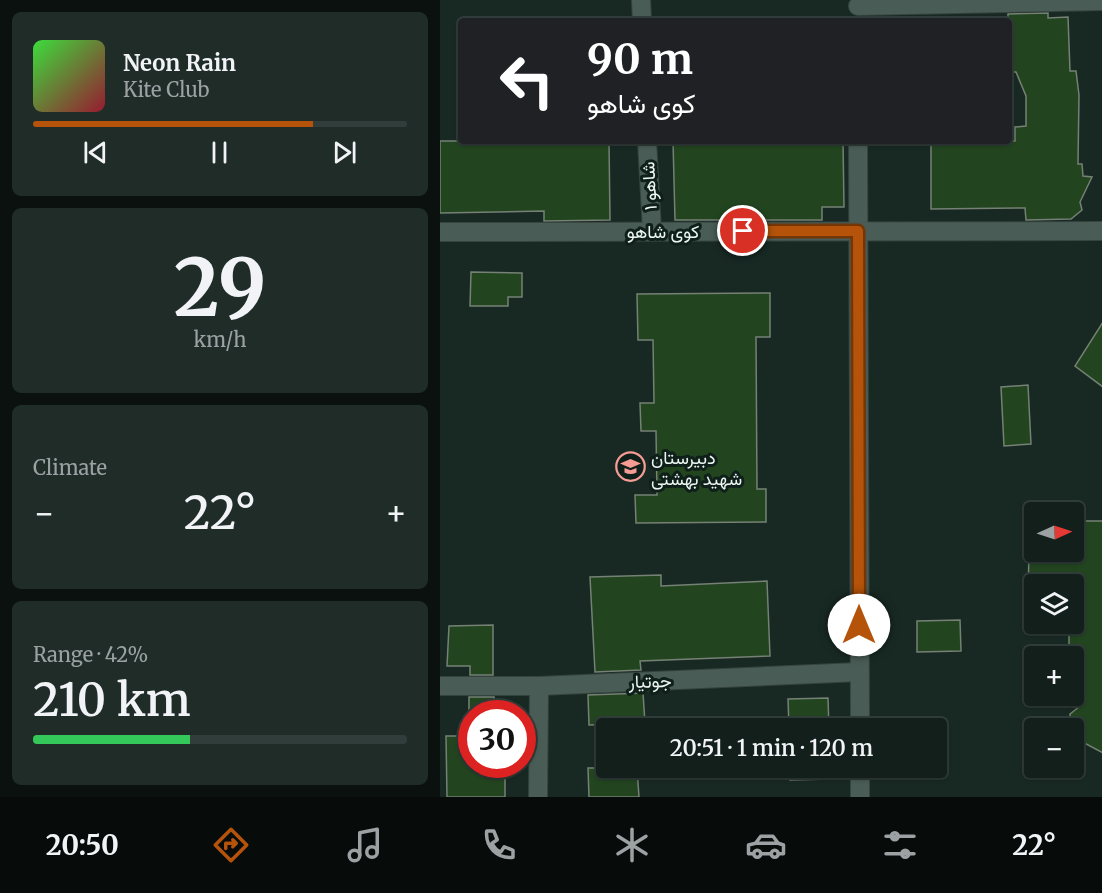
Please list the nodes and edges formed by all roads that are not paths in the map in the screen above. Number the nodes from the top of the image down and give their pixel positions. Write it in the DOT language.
graph roads {
  1 [pos="641,0"];
  2 [pos="1103,1"];
  3 [pos="858,9"];
  4 [pos="642,18"];
  5 [pos="647,144"];
  6 [pos="858,144"];
  7 [pos="652,231"];
  8 [pos="858,231"];
  9 [pos="1103,231"];
  10 [pos="440,232"];
  11 [pos="859,672"];
  12 [pos="440,686"];
  13 [pos="539,686"];
  14 [pos="860,718"];
  15 [pos="860,778"];
  16 [pos="538,797"];
  17 [pos="860,797"];
  1 -- 4 [label="street"];
  2 -- 3 [label="street"];
  5 -- 7 [label="street, شاهو ۱"];
  6 -- 8 [label="street"];
  7 -- 8 [label="street, کوی شاهو"];
  7 -- 10 [label="street, کوی شاهو"];
  8 -- 9 [label="street, کوی شاهو"];
  8 -- 11 [label="street"];
  11 -- 13 [label="street, جوتیار"];
  11 -- 14 [label="street"];
  12 -- 13 [label="street, جوتیار"];
  13 -- 16 [label="street"];
  15 -- 17 [label="street"];
}
